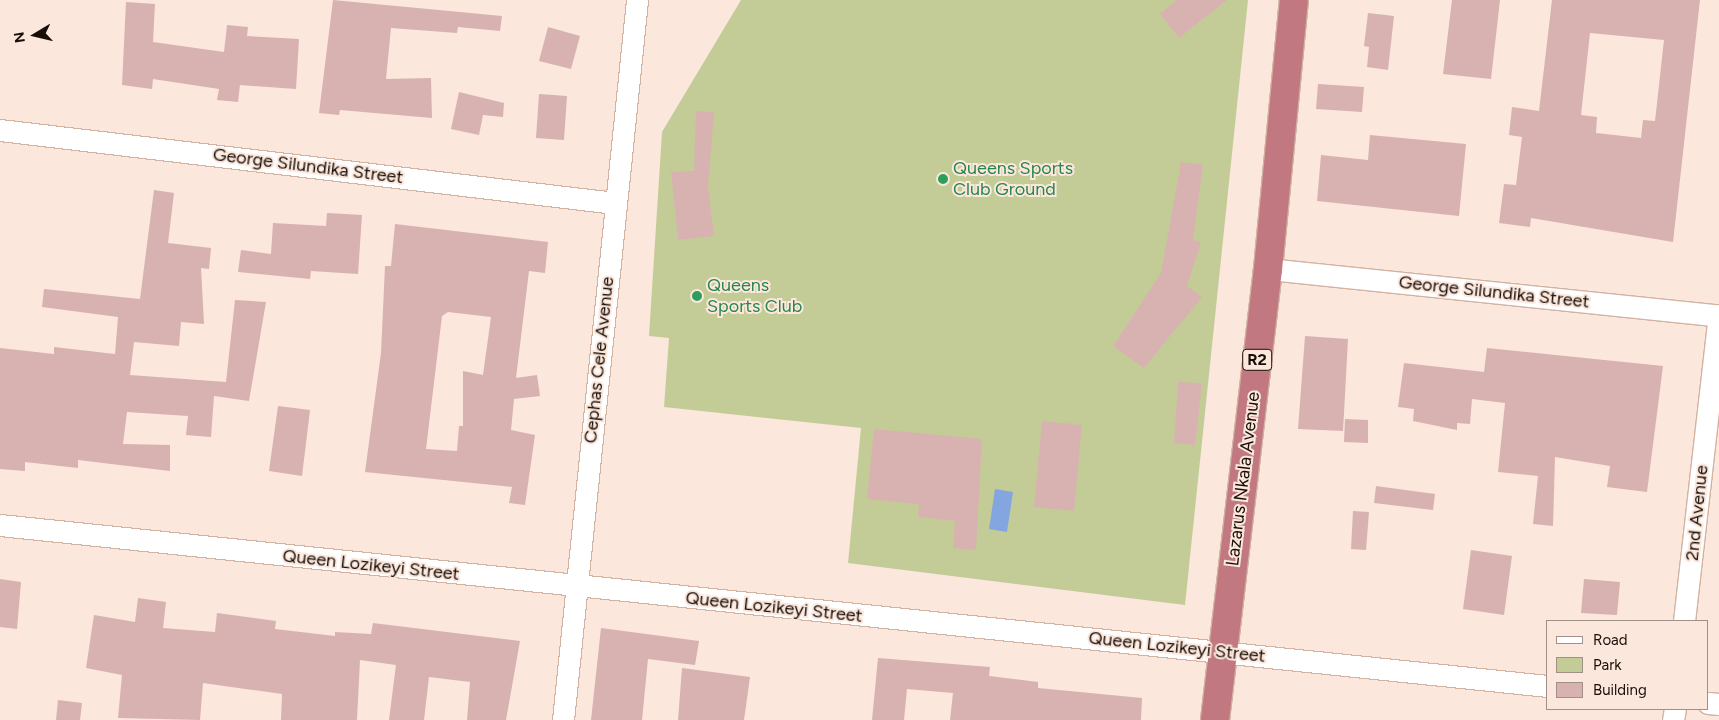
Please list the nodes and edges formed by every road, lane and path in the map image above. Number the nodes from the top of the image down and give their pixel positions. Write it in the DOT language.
graph roads {
  1 [pos="637,0"];
  2 [pos="1294,0"];
  3 [pos="0,130"];
  4 [pos="615,203"];
  5 [pos="1268,269"];
  6 [pos="1719,316"];
  7 [pos="0,526"];
  8 [pos="576,587"];
  9 [pos="1684,620"];
  10 [pos="1222,651"];
  11 [pos="1546,686"];
  12 [pos="563,720"];
  13 [pos="1215,720"];
  1 -- 4 [label="street, Cephas Cele Avenue"];
  2 -- 5 [label="highway, Lazarus Nkala Avenue / R2"];
  3 -- 4 [label="street, George Silundika Street"];
  4 -- 8 [label="street, Cephas Cele Avenue"];
  5 -- 6 [label="street, George Silundika Street"];
  5 -- 10 [label="highway, Lazarus Nkala Avenue / R2"];
  6 -- 9 [label="street, 2nd Avenue"];
  7 -- 8 [label="street, Queen Lozikeyi Street"];
  8 -- 10 [label="street, Queen Lozikeyi Street"];
  8 -- 12 [label="street, Cephas Cele Avenue"];
  10 -- 11 [label="street, Queen Lozikeyi Street"];
  10 -- 13 [label="highway, Lazarus Nkala Avenue / R2"];
}
